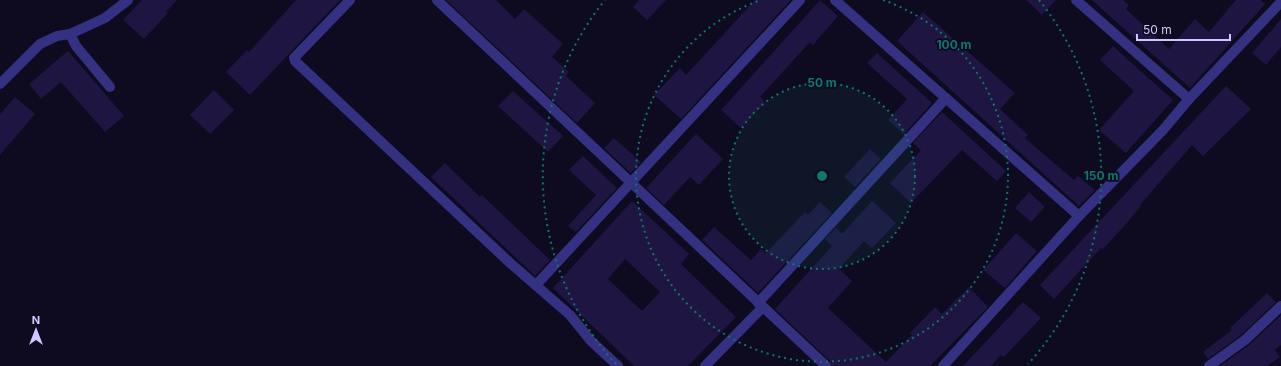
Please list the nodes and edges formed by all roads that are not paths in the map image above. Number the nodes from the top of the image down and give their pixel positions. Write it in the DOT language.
graph roads {
  1 [pos="128,0"];
  2 [pos="350,0"];
  3 [pos="437,0"];
  4 [pos="800,0"];
  5 [pos="835,0"];
  6 [pos="1076,0"];
  7 [pos="1281,1"];
  8 [pos="70,34"];
  9 [pos="0,84"];
  10 [pos="110,87"];
  11 [pos="946,98"];
  12 [pos="1189,99"];
  13 [pos="630,183"];
  14 [pos="1079,216"];
  15 [pos="536,285"];
  16 [pos="760,305"];
  17 [pos="1281,306"];
  18 [pos="618,366"];
  19 [pos="705,366"];
  20 [pos="826,366"];
  21 [pos="943,366"];
  22 [pos="1209,366"];
  1 -- 8 [label="street"];
  2 -- 15 [label="street"];
  3 -- 13 [label="street"];
  4 -- 13 [label="street"];
  5 -- 11 [label="street"];
  6 -- 12 [label="street"];
  7 -- 12 [label="street"];
  8 -- 9 [label="street"];
  8 -- 10 [label="street"];
  11 -- 14 [label="street"];
  11 -- 16 [label="street"];
  12 -- 14 [label="street"];
  13 -- 15 [label="street"];
  13 -- 16 [label="street"];
  14 -- 21 [label="street"];
  15 -- 18 [label="street"];
  16 -- 19 [label="street"];
  16 -- 20 [label="street"];
  17 -- 22 [label="street"];
}
